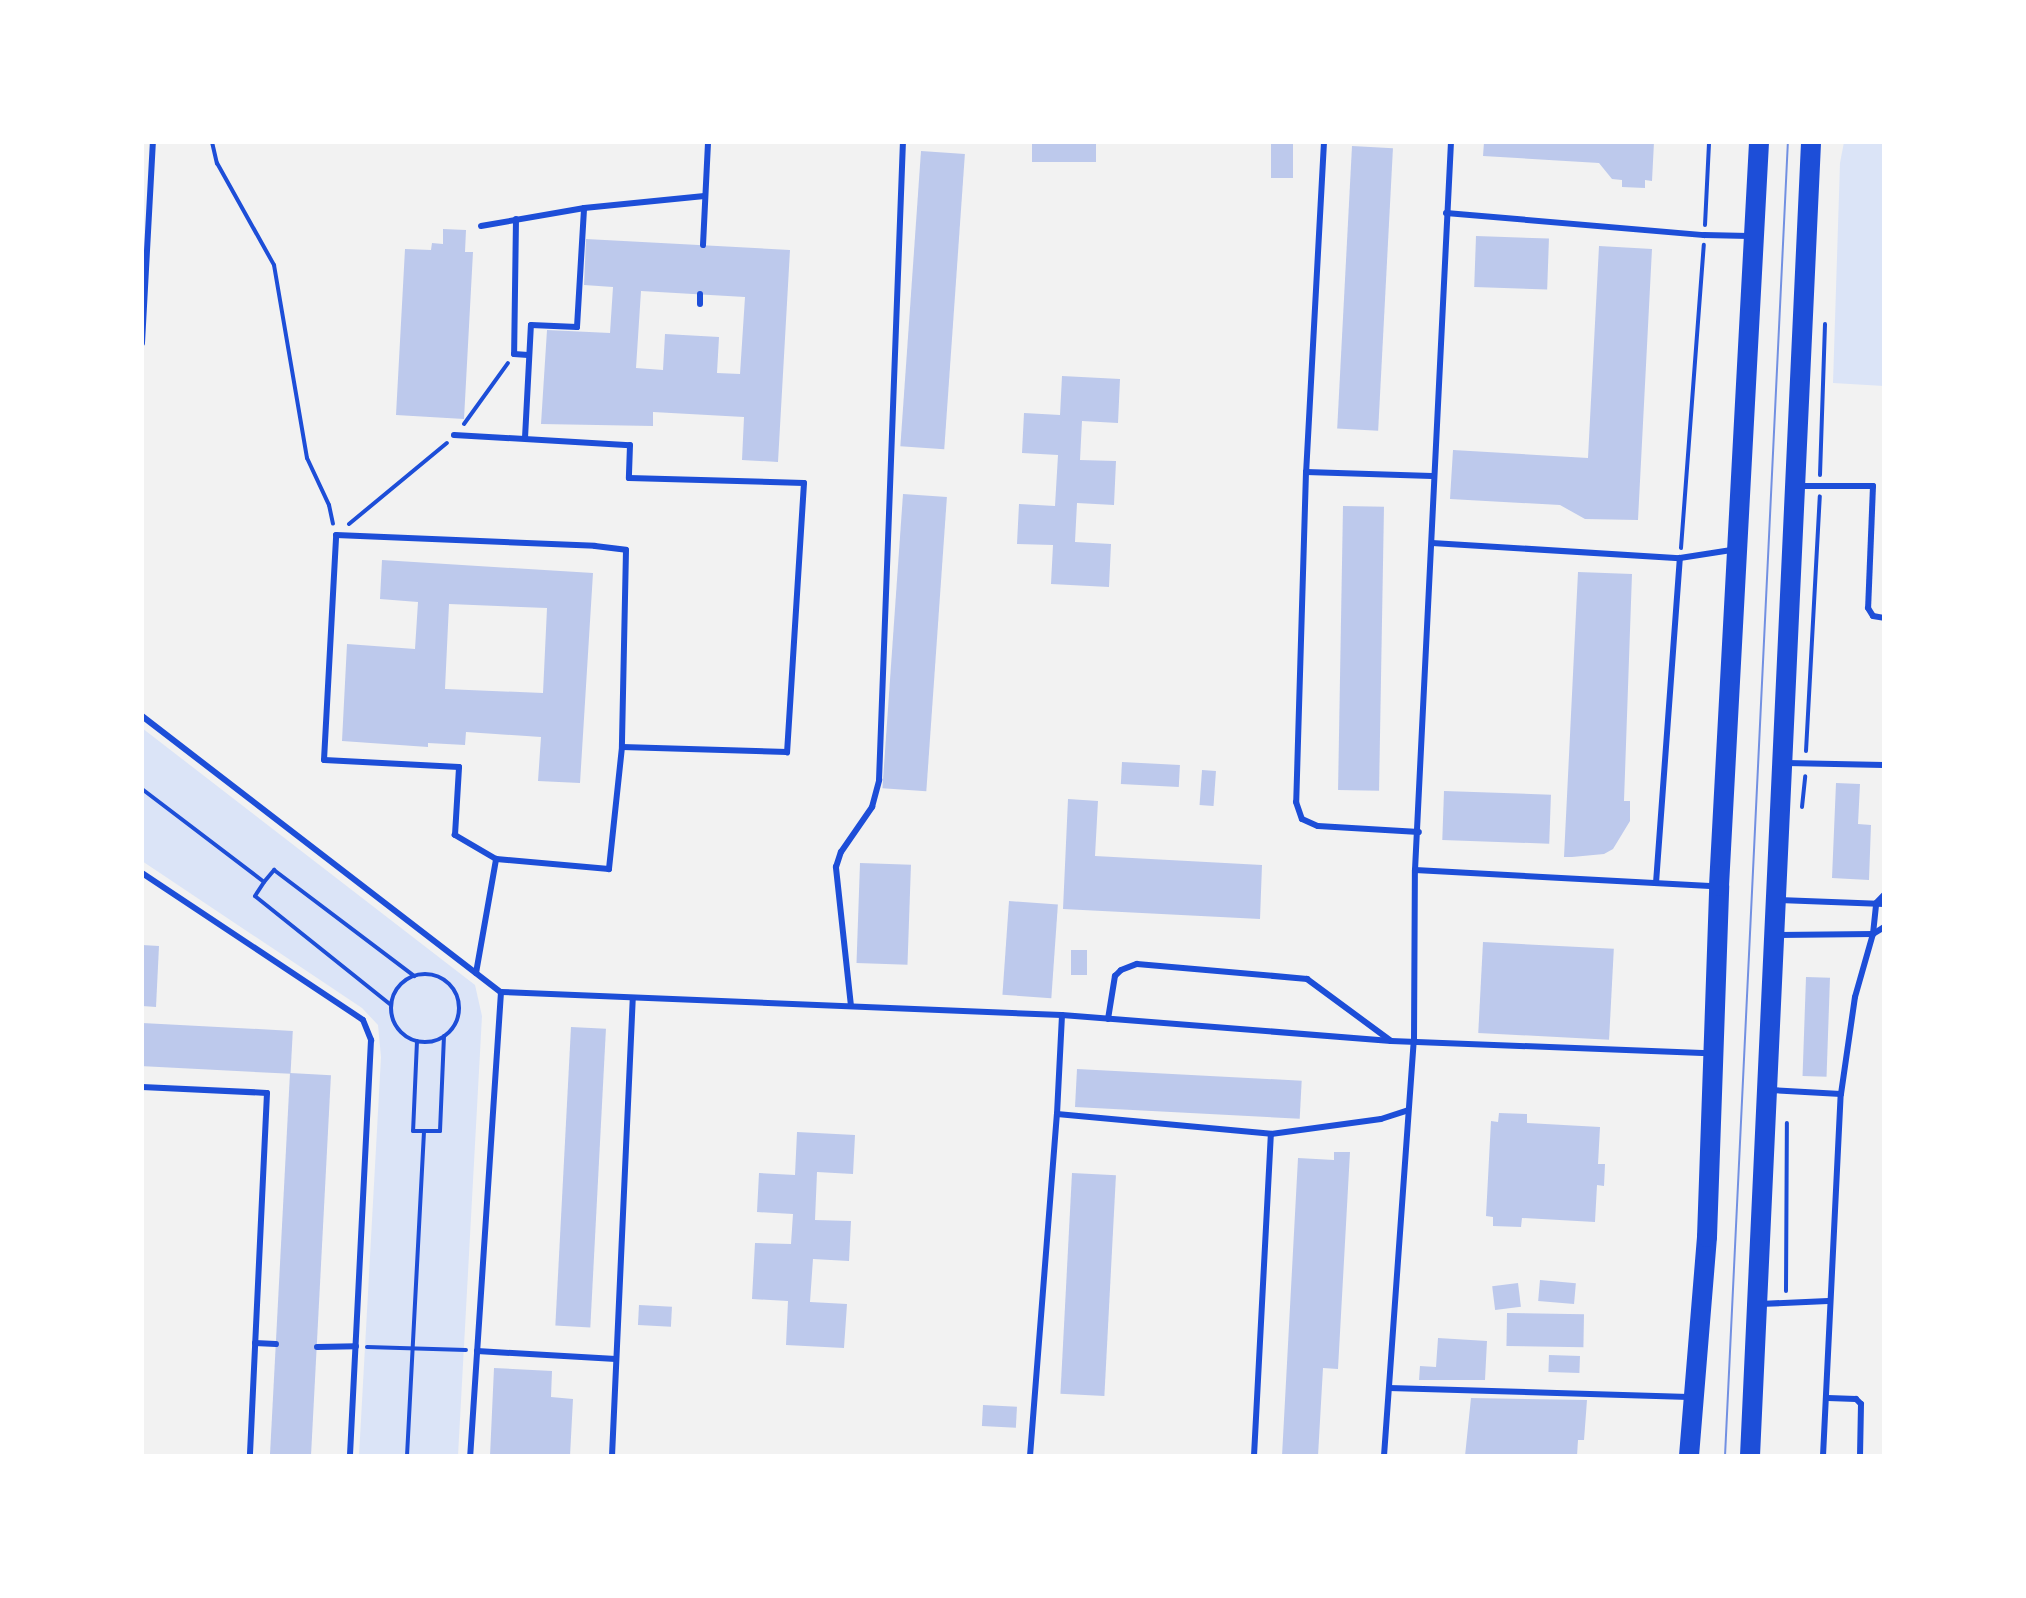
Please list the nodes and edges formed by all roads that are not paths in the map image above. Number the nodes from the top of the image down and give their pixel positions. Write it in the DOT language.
graph roads {
  1 [pos="153,142"];
  2 [pos="708,142"];
  3 [pos="903,142"];
  4 [pos="1324,142"];
  5 [pos="1451,142"];
  6 [pos="1759,142"];
  7 [pos="1811,142"];
  8 [pos="704,196"];
  9 [pos="584,208"];
  10 [pos="1446,213"];
  11 [pos="516,219"];
  12 [pos="481,226"];
  13 [pos="1756,236"];
  14 [pos="703,245"];
  15 [pos="700,294"];
  16 [pos="700,304"];
  17 [pos="142,343"];
  18 [pos="528,355"];
  19 [pos="454,435"];
  20 [pos="525,438"];
  21 [pos="1306,472"];
  22 [pos="1432,476"];
  23 [pos="1794,486"];
  24 [pos="1873,486"];
  25 [pos="1884,486"];
  26 [pos="1432,543"];
  27 [pos="1739,549"];
  28 [pos="1680,558"];
  29 [pos="1884,618"];
  30 [pos="142,716"];
  31 [pos="622,747"];
  32 [pos="1782,763"];
  33 [pos="1884,765"];
  34 [pos="1419,832"];
  35 [pos="496,859"];
  36 [pos="1415,870"];
  37 [pos="142,873"];
  38 [pos="1656,883"];
  39 [pos="1719,886"];
  40 [pos="1884,895"];
  41 [pos="1776,900"];
  42 [pos="1876,903"];
  43 [pos="1884,904"];
  44 [pos="1884,927"];
  45 [pos="1873,934"];
  46 [pos="1774,935"];
  47 [pos="476,973"];
  48 [pos="501,992"];
  49 [pos="633,998"];
  50 [pos="851,1006"];
  51 [pos="1062,1015"];
  52 [pos="1108,1019"];
  53 [pos="1391,1041"];
  54 [pos="1414,1041"];
  55 [pos="1712,1053"];
  56 [pos="142,1087"];
  57 [pos="1778,1090"];
  58 [pos="1841,1094"];
  59 [pos="1408,1110"];
  60 [pos="1057,1114"];
  61 [pos="1271,1134"];
  62 [pos="1828,1301"];
  63 [pos="1757,1304"];
  64 [pos="255,1343"];
  65 [pos="276,1344"];
  66 [pos="356,1346"];
  67 [pos="317,1347"];
  68 [pos="477,1351"];
  69 [pos="616,1359"];
  70 [pos="1389,1388"];
  71 [pos="1693,1397"];
  72 [pos="1828,1398"];
  73 [pos="250,1456"];
  74 [pos="350,1456"];
  75 [pos="470,1456"];
  76 [pos="612,1456"];
  77 [pos="1030,1456"];
  78 [pos="1254,1456"];
  79 [pos="1384,1456"];
  80 [pos="1689,1456"];
  81 [pos="1750,1456"];
  82 [pos="1823,1456"];
  83 [pos="1860,1456"];
  1 -- 17 [label="lane"];
  2 -- 8 [label="lane"];
  3 -- 50 [label="lane"];
  4 -- 21 [label="lane"];
  5 -- 10 [label="lane"];
  6 -- 13 [label="main road"];
  7 -- 23 [label="main road"];
  8 -- 9 [label="lane"];
  8 -- 14 [label="lane"];
  9 -- 11 [label="lane"];
  9 -- 18 [label="lane"];
  10 -- 13 [label="lane"];
  10 -- 22 [label="lane"];
  11 -- 12 [label="lane"];
  11 -- 18 [label="lane"];
  13 -- 27 [label="main road"];
  15 -- 16 [label="lane"];
  18 -- 20 [label="lane"];
  19 -- 20 [label="lane"];
  20 -- 31 [label="lane"];
  21 -- 22 [label="lane"];
  21 -- 34 [label="lane"];
  22 -- 26 [label="lane"];
  23 -- 24 [label="lane"];
  23 -- 32 [label="main road"];
  24 -- 25 [label="lane"];
  24 -- 29 [label="lane"];
  26 -- 28 [label="lane"];
  26 -- 34 [label="lane"];
  27 -- 28 [label="lane"];
  27 -- 39 [label="main road"];
  28 -- 38 [label="lane"];
  30 -- 47 [label="lane"];
  31 -- 35 [label="lane"];
  31 -- 35 [label="lane"];
  32 -- 33 [label="lane"];
  32 -- 41 [label="main road"];
  34 -- 36 [label="lane"];
  35 -- 47 [label="lane"];
  36 -- 38 [label="lane"];
  36 -- 54 [label="lane"];
  37 -- 66 [label="lane"];
  38 -- 39 [label="lane"];
  39 -- 55 [label="main road"];
  40 -- 42 [label="lane"];
  41 -- 42 [label="lane"];
  41 -- 46 [label="main road"];
  42 -- 43 [label="lane"];
  42 -- 45 [label="lane"];
  44 -- 45 [label="lane"];
  45 -- 46 [label="lane"];
  45 -- 58 [label="lane"];
  46 -- 57 [label="main road"];
  47 -- 48 [label="lane"];
  48 -- 49 [label="lane"];
  48 -- 68 [label="lane"];
  49 -- 50 [label="lane"];
  49 -- 69 [label="lane"];
  50 -- 51 [label="lane"];
  51 -- 52 [label="lane"];
  51 -- 60 [label="lane"];
  52 -- 53 [label="lane"];
  52 -- 53 [label="lane"];
  53 -- 54 [label="lane"];
  54 -- 55 [label="lane"];
  54 -- 59 [label="lane"];
  55 -- 71 [label="main road"];
  56 -- 64 [label="lane"];
  57 -- 58 [label="lane"];
  57 -- 63 [label="main road"];
  58 -- 62 [label="lane"];
  59 -- 61 [label="lane"];
  59 -- 70 [label="lane"];
  60 -- 61 [label="lane"];
  60 -- 77 [label="lane"];
  61 -- 78 [label="lane"];
  62 -- 63 [label="lane"];
  62 -- 72 [label="lane"];
  63 -- 81 [label="main road"];
  64 -- 65 [label="lane"];
  64 -- 73 [label="lane"];
  66 -- 67 [label="lane"];
  66 -- 74 [label="lane"];
  68 -- 69 [label="lane"];
  68 -- 75 [label="lane"];
  69 -- 76 [label="lane"];
  70 -- 71 [label="lane"];
  70 -- 79 [label="lane"];
  71 -- 80 [label="main road"];
  72 -- 82 [label="lane"];
  72 -- 83 [label="lane"];
}
